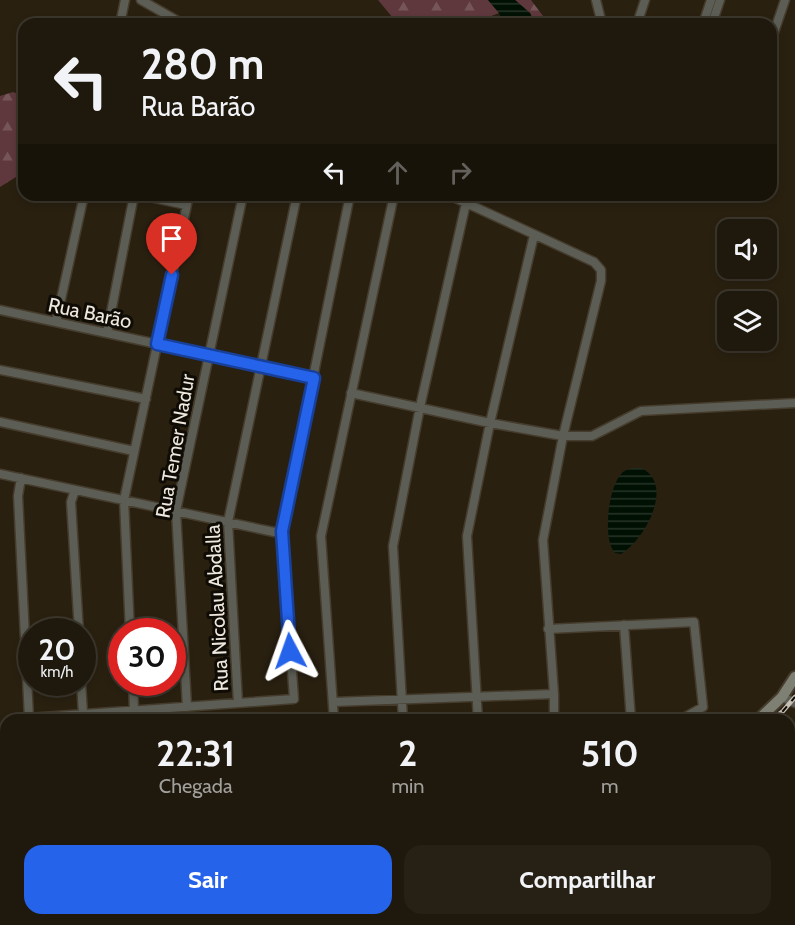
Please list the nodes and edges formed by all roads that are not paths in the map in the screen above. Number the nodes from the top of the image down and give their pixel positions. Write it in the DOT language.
graph roads {
  1 [pos="125,0"];
  2 [pos="141,0"];
  3 [pos="596,0"];
  4 [pos="645,0"];
  5 [pos="711,0"];
  6 [pos="720,0"];
  7 [pos="784,0"];
  8 [pos="121,18"];
  9 [pos="168,18"];
  10 [pos="600,18"];
  11 [pos="640,18"];
  12 [pos="705,18"];
  13 [pos="714,18"];
  14 [pos="777,22"];
  15 [pos="83,201"];
  16 [pos="133,201"];
  17 [pos="165,201"];
  18 [pos="187,201"];
  19 [pos="242,201"];
  20 [pos="296,201"];
  21 [pos="349,201"];
  22 [pos="393,201"];
  23 [pos="462,201"];
  24 [pos="466,203"];
  25 [pos="186,206"];
  26 [pos="534,235"];
  27 [pos="0,310"];
  28 [pos="56,322"];
  29 [pos="107,333"];
  30 [pos="157,344"];
  31 [pos="208,355"];
  32 [pos="260,366"];
  33 [pos="0,370"];
  34 [pos="314,378"];
  35 [pos="351,393"];
  36 [pos="146,399"];
  37 [pos="795,403"];
  38 [pos="420,407"];
  39 [pos="0,422"];
  40 [pos="490,423"];
  41 [pos="563,436"];
  42 [pos="135,451"];
  43 [pos="0,474"];
  44 [pos="21,478"];
  45 [pos="75,490"];
  46 [pos="124,500"];
  47 [pos="176,511"];
  48 [pos="228,522"];
  49 [pos="282,531"];
  50 [pos="77,618"];
  51 [pos="129,618"];
  52 [pos="624,625"];
  53 [pos="549,629"];
  54 [pos="795,677"];
  55 [pos="554,694"];
  56 [pos="476,695"];
  57 [pos="81,696"];
  58 [pos="134,696"];
  59 [pos="782,697"];
  60 [pos="401,700"];
  61 [pos="333,702"];
  62 [pos="238,703"];
  63 [pos="795,703"];
  64 [pos="186,706"];
  65 [pos="134,710"];
  66 [pos="29,714"];
  67 [pos="80,714"];
  68 [pos="98,714"];
  69 [pos="334,714"];
  70 [pos="402,714"];
  71 [pos="478,714"];
  72 [pos="554,714"];
  73 [pos="631,714"];
  74 [pos="691,714"];
  75 [pos="766,714"];
  1 -- 8 [label="street"];
  2 -- 9 [label="street"];
  3 -- 10 [label="street"];
  4 -- 11 [label="street"];
  5 -- 12 [label="street"];
  6 -- 13 [label="street"];
  7 -- 14 [label="street"];
  15 -- 28 [label="street"];
  16 -- 29 [label="street"];
  17 -- 25 [label="street"];
  18 -- 25 [label="street"];
  19 -- 31 [label="street, Rua Temer Nadur"];
  20 -- 32 [label="street, Rua Nicolau Abdalla"];
  21 -- 34 [label="street"];
  22 -- 35 [label="street"];
  23 -- 24 [label="street"];
  24 -- 26 [label="street"];
  24 -- 38 [label="street"];
  25 -- 30 [label="street"];
  26 -- 40 [label="street"];
  26 -- 41 [label="street"];
  27 -- 28 [label="street, Rua Barão"];
  28 -- 29 [label="street, Rua Barão"];
  29 -- 30 [label="street, Rua Barão"];
  30 -- 31 [label="street, Rua Barão"];
  30 -- 36 [label="street"];
  31 -- 32 [label="street, Rua Barão"];
  31 -- 47 [label="street, Rua Temer Nadur"];
  32 -- 34 [label="street, Rua Barão"];
  32 -- 48 [label="street, Rua Nicolau Abdalla"];
  33 -- 36 [label="street"];
  34 -- 49 [label="street"];
  35 -- 38 [label="street"];
  35 -- 61 [label="street"];
  36 -- 42 [label="street"];
  37 -- 41 [label="street"];
  38 -- 40 [label="street"];
  38 -- 60 [label="street"];
  39 -- 42 [label="street"];
  40 -- 41 [label="street"];
  40 -- 56 [label="street"];
  41 -- 53 [label="street"];
  42 -- 46 [label="street"];
  43 -- 44 [label="street"];
  44 -- 45 [label="street"];
  44 -- 66 [label="street"];
  45 -- 46 [label="street"];
  45 -- 50 [label="street"];
  46 -- 47 [label="street"];
  46 -- 51 [label="street"];
  47 -- 48 [label="street"];
  47 -- 64 [label="street, Rua Temer Nadur"];
  48 -- 49 [label="street"];
  48 -- 62 [label="street, Rua Nicolau Abdalla"];
  49 -- 62 [label="street"];
  52 -- 53 [label="street"];
  52 -- 73 [label="street"];
  52 -- 74 [label="street"];
  53 -- 55 [label="street"];
  54 -- 59 [label="street"];
  55 -- 56 [label="street"];
  55 -- 72 [label="street"];
  56 -- 60 [label="street"];
  56 -- 71 [label="street"];
  57 -- 67 [label="street"];
  58 -- 65 [label="street"];
  59 -- 63 [label="street"];
  59 -- 75 [label="street"];
  60 -- 61 [label="street"];
  60 -- 70 [label="street"];
  61 -- 69 [label="street"];
  62 -- 64 [label="street"];
  64 -- 65 [label="street"];
  65 -- 68 [label="street"];
}
